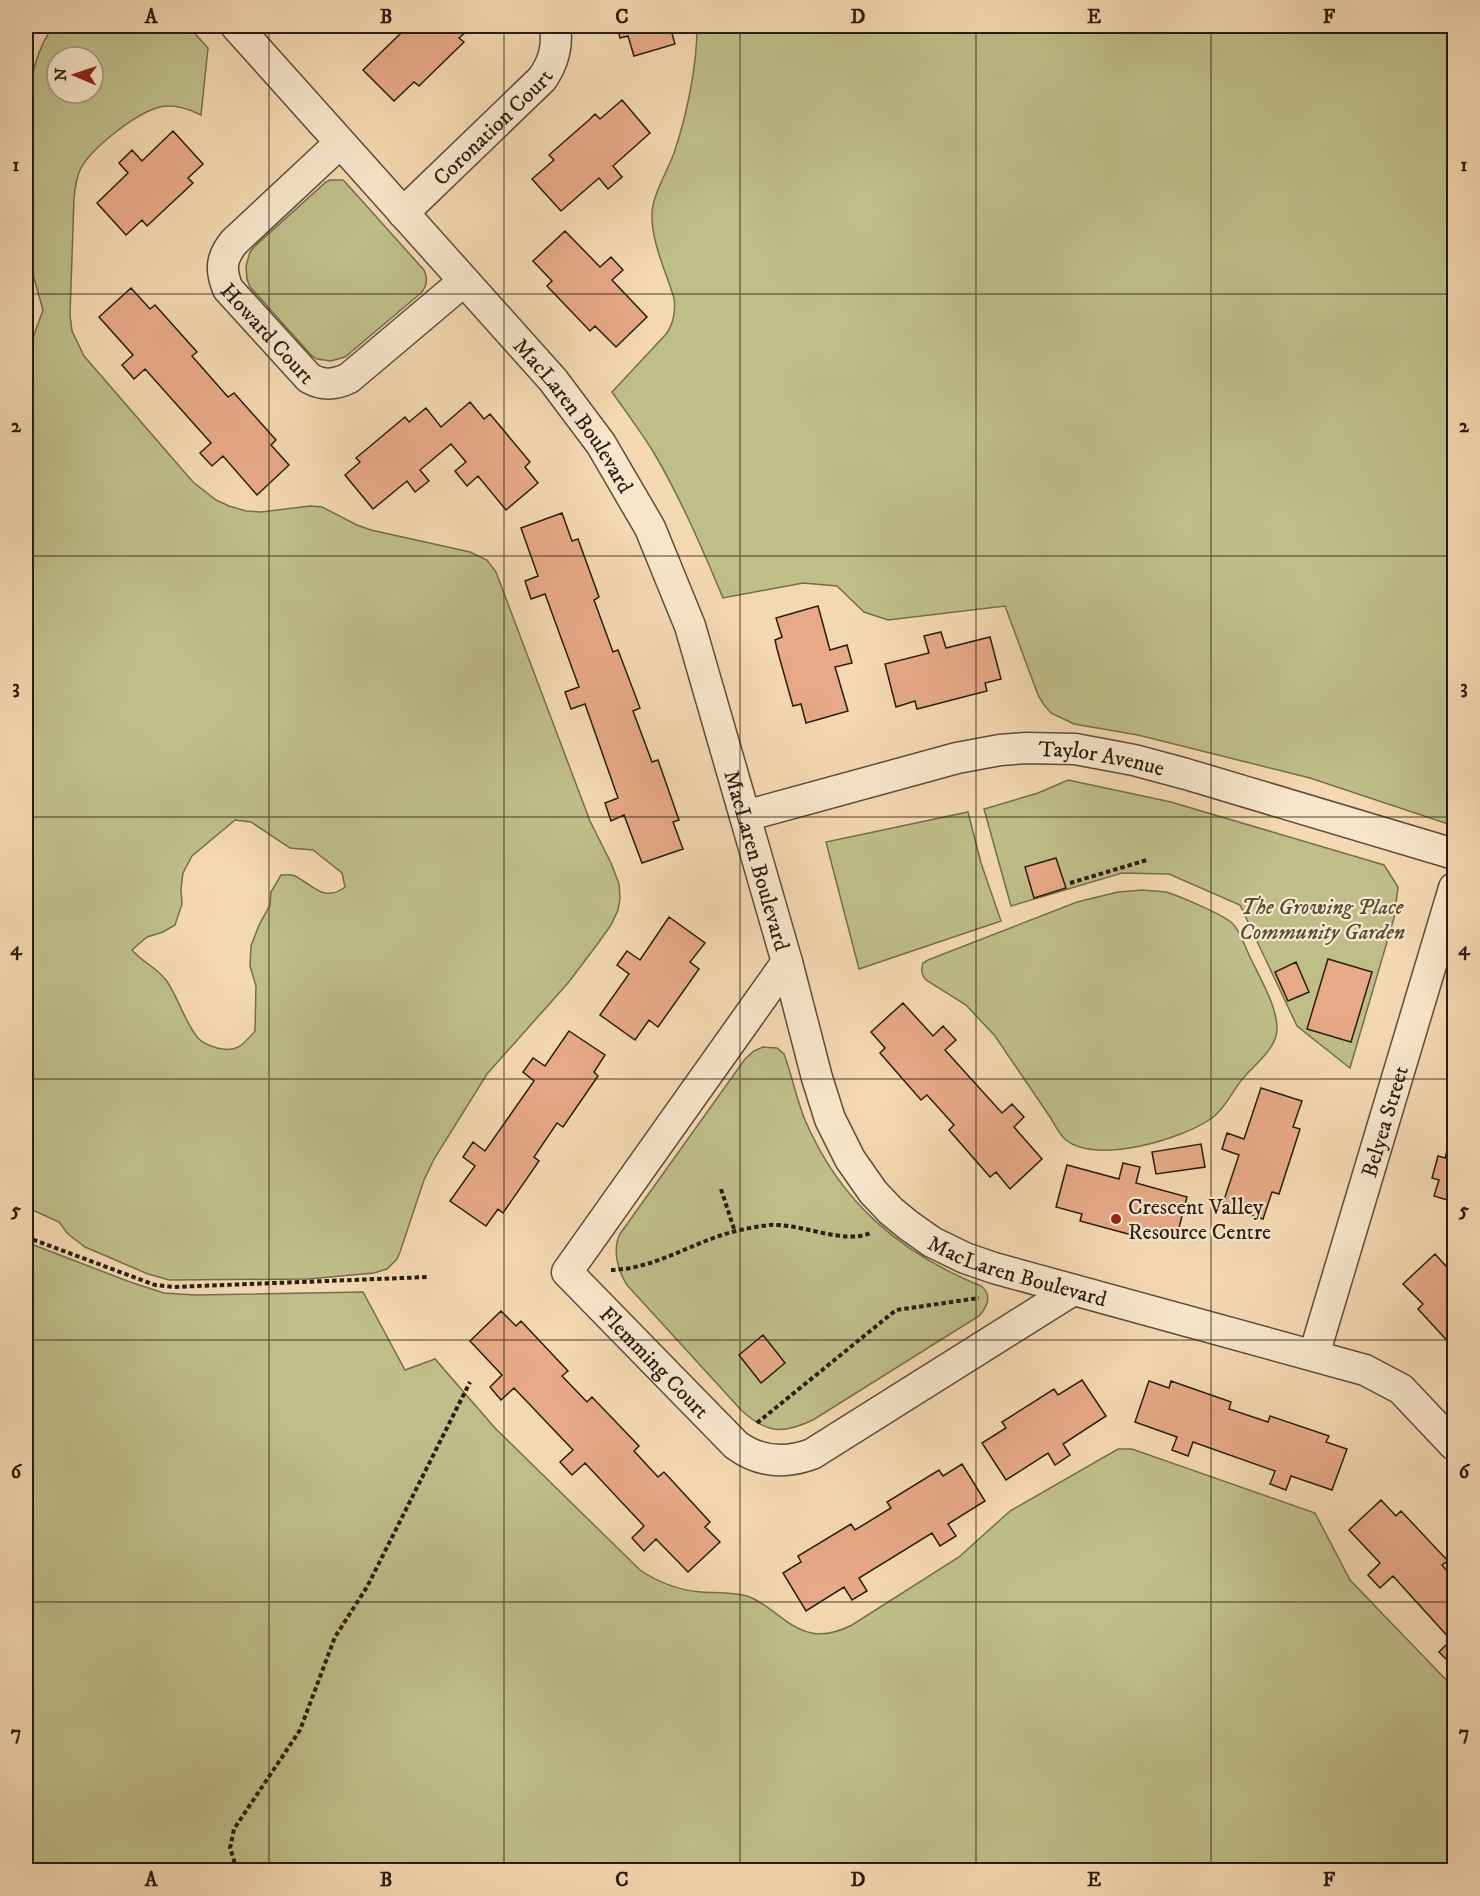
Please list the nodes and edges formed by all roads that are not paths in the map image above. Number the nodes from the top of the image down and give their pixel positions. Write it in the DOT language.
graph roads {
  1 [pos="236,26"];
  2 [pos="555,26"];
  3 [pos="340,143"];
  4 [pos="403,213"];
  5 [pos="464,281"];
  6 [pos="745,816"];
  7 [pos="1455,854"];
  8 [pos="1455,888"];
  9 [pos="787,962"];
  10 [pos="1073,1290"];
  11 [pos="1314,1355"];
  12 [pos="1455,1445"];
  1 -- 3 [label="street, MacLaren Boulevard"];
  2 -- 4 [label="street, Coronation Court"];
  3 -- 4 [label="street, MacLaren Boulevard"];
  3 -- 5 [label="street, Howard Court"];
  4 -- 5 [label="street, MacLaren Boulevard"];
  5 -- 6 [label="street, MacLaren Boulevard"];
  6 -- 7 [label="street, Taylor Avenue"];
  6 -- 9 [label="street, MacLaren Boulevard"];
  8 -- 11 [label="street, Belyea Street"];
  9 -- 10 [label="street, MacLaren Boulevard"];
  9 -- 10 [label="street, Flemming Court"];
  10 -- 11 [label="street, MacLaren Boulevard"];
  11 -- 12 [label="street, MacLaren Boulevard"];
}
